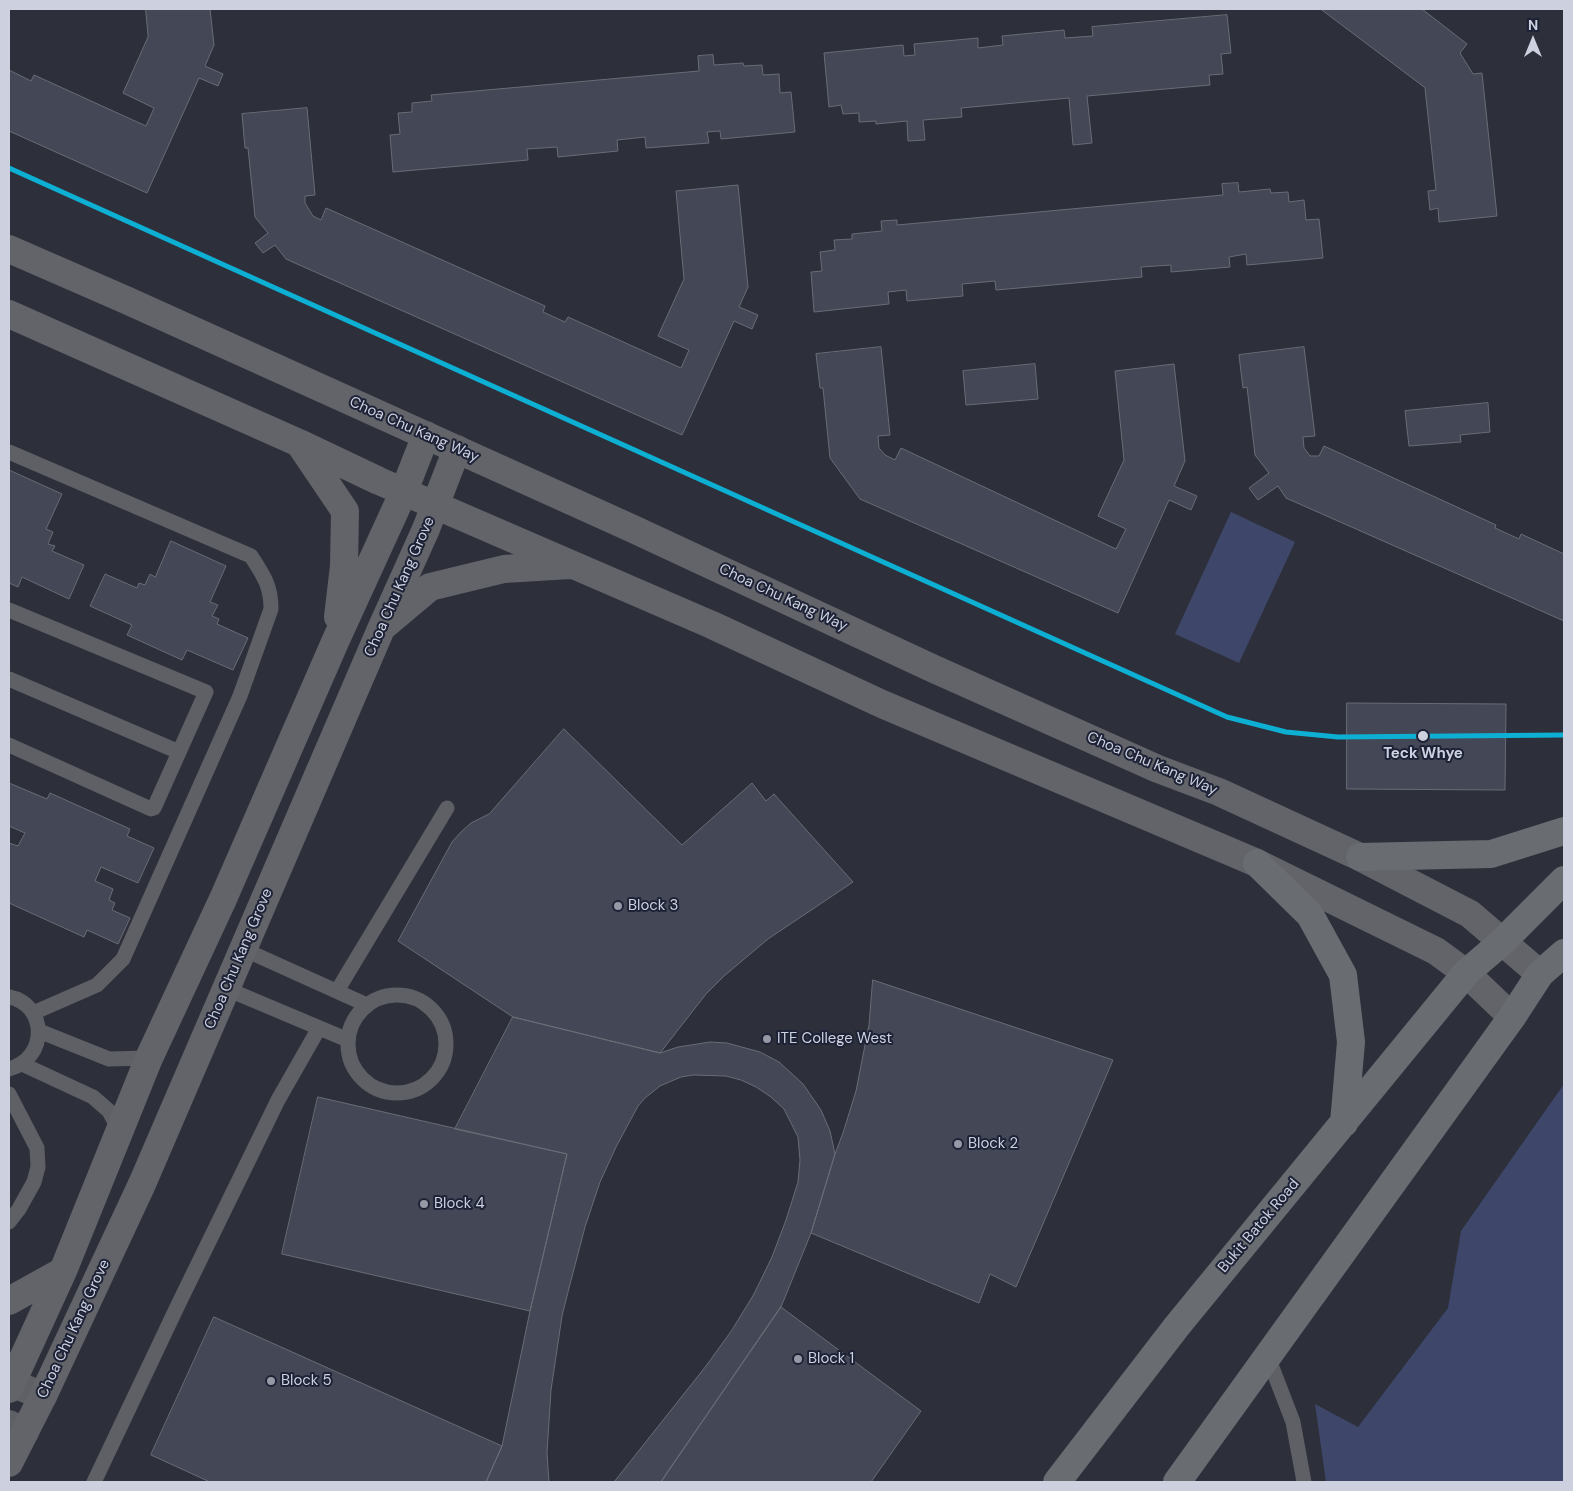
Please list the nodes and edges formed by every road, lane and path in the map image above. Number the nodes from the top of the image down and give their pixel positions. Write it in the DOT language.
graph roads {
  1 [pos="9,249"];
  2 [pos="9,314"];
  3 [pos="426,435"];
  4 [pos="299,443"];
  5 [pos="458,450"];
  6 [pos="9,452"];
  7 [pos="404,491"];
  8 [pos="436,506"];
  9 [pos="576,565"];
  10 [pos="9,610"];
  11 [pos="381,629"];
  12 [pos="335,642"];
  13 [pos="9,679"];
  14 [pos="9,746"];
  15 [pos="179,752"];
  16 [pos="447,808"];
  17 [pos="1564,831"];
  18 [pos="1360,857"];
  19 [pos="1257,863"];
  20 [pos="1564,880"];
  21 [pos="1502,942"];
  22 [pos="243,949"];
  23 [pos="1564,953"];
  24 [pos="1466,973"];
  25 [pos="1540,974"];
  26 [pos="227,988"];
  27 [pos="337,991"];
  28 [pos="9,997"];
  29 [pos="367,1005"];
  30 [pos="33,1013"];
  31 [pos="1512,1016"];
  32 [pos="319,1028"];
  33 [pos="39,1031"];
  34 [pos="348,1040"];
  35 [pos="149,1058"];
  36 [pos="15,1067"];
  37 [pos="9,1094"];
  38 [pos="1344,1123"];
  39 [pos="119,1130"];
  40 [pos="9,1222"];
  41 [pos="63,1271"];
  42 [pos="9,1301"];
  43 [pos="1268,1357"];
  44 [pos="10,1384"];
  45 [pos="43,1396"];
  46 [pos="17,1428"];
  47 [pos="9,1463"];
  48 [pos="94,1482"];
  49 [pos="1057,1482"];
  50 [pos="1176,1482"];
  51 [pos="1304,1482"];
  1 -- 3 [label="main road, Choa Chu Kang Way"];
  2 -- 4 [label="main road"];
  3 -- 5 [label="main road, Choa Chu Kang Way"];
  3 -- 7 [label="main road"];
  4 -- 7 [label="main road"];
  4 -- 12 [label="main road"];
  5 -- 8 [label="main road, Choa Chu Kang Grove"];
  5 -- 18 [label="main road, Choa Chu Kang Way"];
  6 -- 30 [label="lane"];
  7 -- 8 [label="main road"];
  7 -- 12 [label="main road"];
  8 -- 9 [label="main road"];
  8 -- 11 [label="main road, Choa Chu Kang Grove"];
  9 -- 11 [label="main road"];
  9 -- 19 [label="main road"];
  10 -- 15 [label="lane"];
  11 -- 22 [label="main road, Choa Chu Kang Grove"];
  12 -- 35 [label="main road"];
  13 -- 15 [label="lane"];
  14 -- 15 [label="lane"];
  16 -- 27 [label="lane"];
  17 -- 18 [label="main road"];
  18 -- 21 [label="main road, Choa Chu Kang Way"];
  19 -- 24 [label="main road"];
  19 -- 38 [label="main road"];
  20 -- 21 [label="main road, Bukit Batok Road"];
  21 -- 24 [label="main road, Bukit Batok Road"];
  21 -- 25 [label="main road, Choa Chu Kang Way"];
  22 -- 26 [label="main road, Choa Chu Kang Grove"];
  22 -- 27 [label="lane"];
  23 -- 25 [label="main road"];
  24 -- 31 [label="main road"];
  24 -- 38 [label="main road, Bukit Batok Road"];
  25 -- 31 [label="main road"];
  26 -- 32 [label="lane"];
  26 -- 45 [label="main road, Choa Chu Kang Grove"];
  27 -- 29 [label="lane"];
  28 -- 30 [label="lane"];
  29 -- 34 [label="lane"];
  29 -- 34 [label="lane"];
  30 -- 33 [label="lane"];
  31 -- 43 [label="main road"];
  32 -- 34 [label="lane"];
  32 -- 48 [label="lane"];
  33 -- 35 [label="lane"];
  33 -- 36 [label="lane"];
  35 -- 39 [label="main road"];
  36 -- 39 [label="lane"];
  37 -- 40 [label="lane"];
  38 -- 49 [label="main road, Bukit Batok Road"];
  39 -- 41 [label="main road"];
  41 -- 42 [label="main road"];
  41 -- 44 [label="main road"];
  43 -- 50 [label="main road"];
  43 -- 51 [label="lane"];
  44 -- 45 [label="street"];
  45 -- 46 [label="main road, Choa Chu Kang Grove"];
  46 -- 47 [label="main road, Choa Chu Kang Grove"];
}
